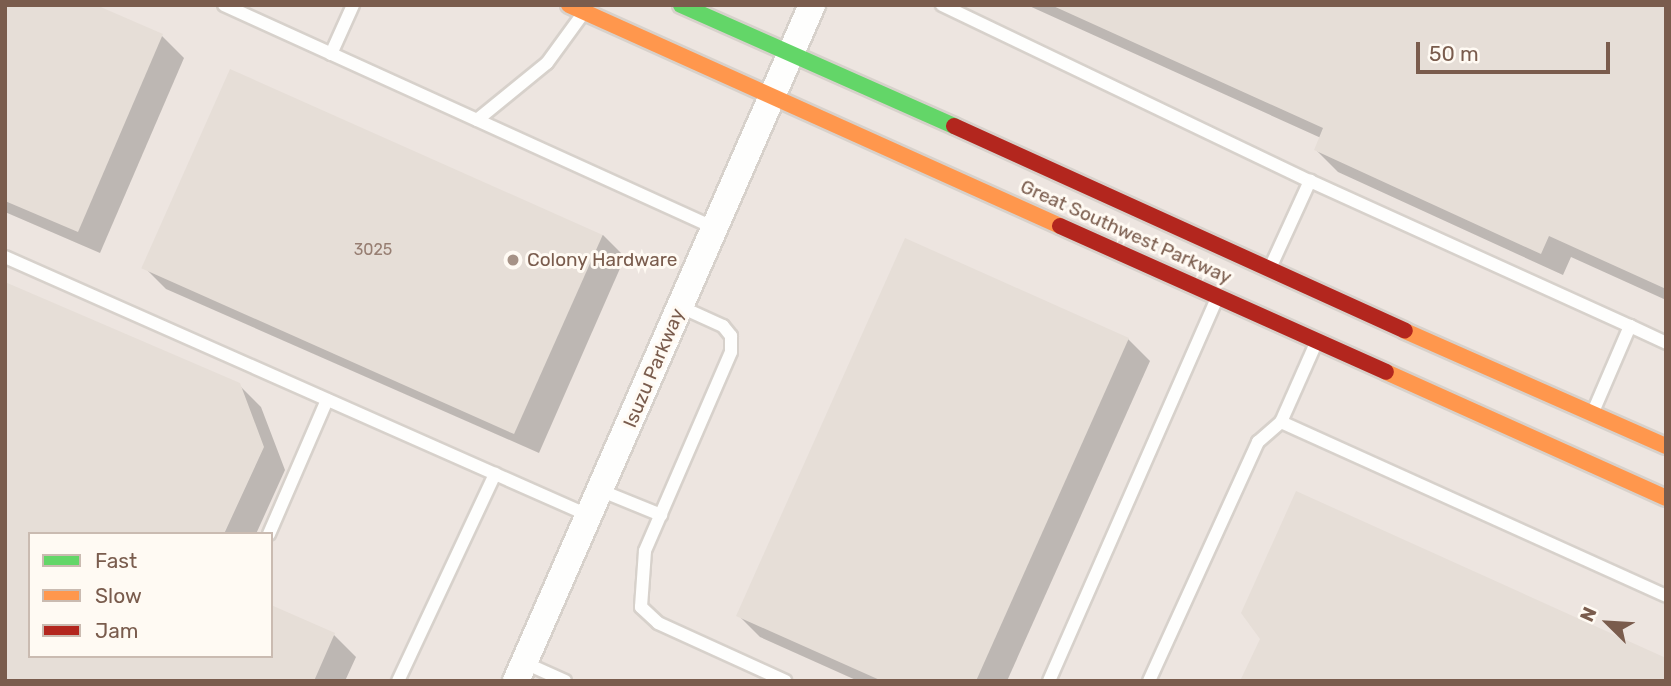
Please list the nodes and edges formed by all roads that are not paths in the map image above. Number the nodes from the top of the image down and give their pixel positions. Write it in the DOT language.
graph roads {
  1 [pos="224,5"];
  2 [pos="353,5"];
  3 [pos="681,5"];
  4 [pos="811,5"];
  5 [pos="942,5"];
  6 [pos="580,7"];
  7 [pos="331,54"];
  8 [pos="789,54"];
  9 [pos="771,95"];
  10 [pos="477,120"];
  11 [pos="1310,181"];
  12 [pos="715,228"];
  13 [pos="5,257"];
  14 [pos="1252,259"];
  15 [pos="1270,268"];
  16 [pos="1227,286"];
  17 [pos="1336,299"];
  18 [pos="681,307"];
  19 [pos="1630,326"];
  20 [pos="1322,330"];
  21 [pos="1666,343"];
  22 [pos="327,400"];
  23 [pos="1592,414"];
  24 [pos="1282,422"];
  25 [pos="1666,446"];
  26 [pos="495,474"];
  27 [pos="602,491"];
  28 [pos="1666,498"];
  29 [pos="661,515"];
  30 [pos="591,516"];
  31 [pos="270,532"];
  32 [pos="1666,596"];
  33 [pos="521,672"];
  34 [pos="398,681"];
  35 [pos="565,681"];
  36 [pos="785,681"];
  37 [pos="1049,681"];
  38 [pos="1149,681"];
  1 -- 7 [label="lane"];
  2 -- 7 [label="lane"];
  3 -- 8 [label="street, Great Southwest Parkway"];
  4 -- 8 [label="street, Isuzu Parkway"];
  5 -- 11 [label="lane"];
  6 -- 9 [label="street, Great Southwest Parkway"];
  6 -- 10 [label="lane"];
  7 -- 10 [label="lane"];
  8 -- 9 [label="street, Isuzu Parkway"];
  8 -- 14 [label="street, Great Southwest Parkway"];
  9 -- 12 [label="street, Isuzu Parkway"];
  9 -- 16 [label="street, Great Southwest Parkway"];
  10 -- 12 [label="lane"];
  11 -- 15 [label="lane"];
  11 -- 19 [label="lane"];
  12 -- 18 [label="street, Isuzu Parkway"];
  13 -- 22 [label="lane"];
  14 -- 15 [label="street, Great Southwest Parkway"];
  14 -- 16 [label="street"];
  15 -- 17 [label="street, Great Southwest Parkway"];
  16 -- 20 [label="street, Great Southwest Parkway"];
  16 -- 37 [label="lane"];
  17 -- 20 [label="street"];
  17 -- 23 [label="street, Great Southwest Parkway"];
  18 -- 27 [label="street, Isuzu Parkway"];
  18 -- 29 [label="lane"];
  19 -- 21 [label="lane"];
  19 -- 23 [label="lane"];
  20 -- 24 [label="lane"];
  20 -- 28 [label="street, Great Southwest Parkway"];
  22 -- 26 [label="lane"];
  22 -- 31 [label="lane"];
  23 -- 25 [label="street, Great Southwest Parkway"];
  24 -- 32 [label="lane"];
  24 -- 38 [label="lane"];
  26 -- 30 [label="lane"];
  26 -- 34 [label="lane"];
  27 -- 29 [label="lane"];
  27 -- 30 [label="street, Isuzu Parkway"];
  29 -- 36 [label="lane"];
  30 -- 33 [label="street, Isuzu Parkway"];
  33 -- 35 [label="lane"];
}
